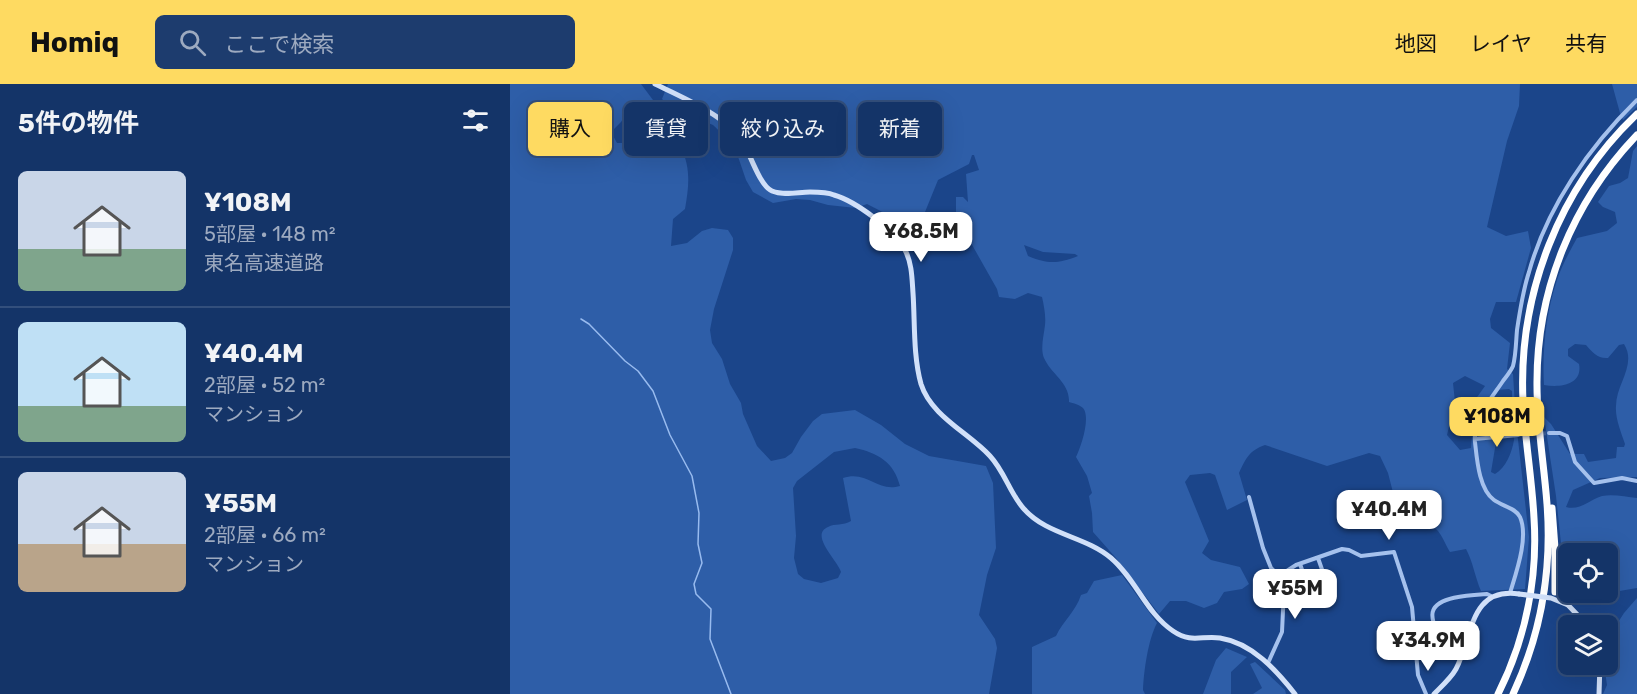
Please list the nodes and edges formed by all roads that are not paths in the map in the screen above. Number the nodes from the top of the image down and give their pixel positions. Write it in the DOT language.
graph roads {
  1 [pos="655,84"];
  2 [pos="1637,100"];
  3 [pos="1637,114"];
  4 [pos="1637,135"];
  5 [pos="1549,433"];
  6 [pos="1518,435"];
  7 [pos="1475,440"];
  8 [pos="1545,476"];
  9 [pos="1637,481"];
  10 [pos="1249,497"];
  11 [pos="1317,558"];
  12 [pos="1300,564"];
  13 [pos="1279,576"];
  14 [pos="1325,578"];
  15 [pos="1307,584"];
  16 [pos="1555,592"];
  17 [pos="1510,593"];
  18 [pos="1491,596"];
  19 [pos="1578,615"];
  20 [pos="1417,655"];
  21 [pos="1268,663"];
  22 [pos="1600,675"];
  23 [pos="1295,694"];
  24 [pos="1426,694"];
  25 [pos="1434,694"];
  26 [pos="1496,694"];
  27 [pos="1513,694"];
  28 [pos="1599,694"];
  1 -- 21 [label="street"];
  2 -- 7 [label="street"];
  3 -- 26 [label="highway"];
  4 -- 8 [label="highway"];
  5 -- 9 [label="street"];
  6 -- 7 [label="street"];
  7 -- 17 [label="street"];
  8 -- 16 [label="highway"];
  8 -- 27 [label="highway"];
  10 -- 13 [label="street"];
  11 -- 12 [label="street"];
  11 -- 14 [label="street"];
  11 -- 20 [label="street"];
  12 -- 13 [label="street"];
  12 -- 15 [label="street"];
  13 -- 21 [label="street"];
  17 -- 18 [label="street"];
  17 -- 19 [label="street, bridge"];
  18 -- 20 [label="street"];
  18 -- 25 [label="street"];
  20 -- 24 [label="street"];
  21 -- 23 [label="street"];
  22 -- 28 [label="street"];
}
